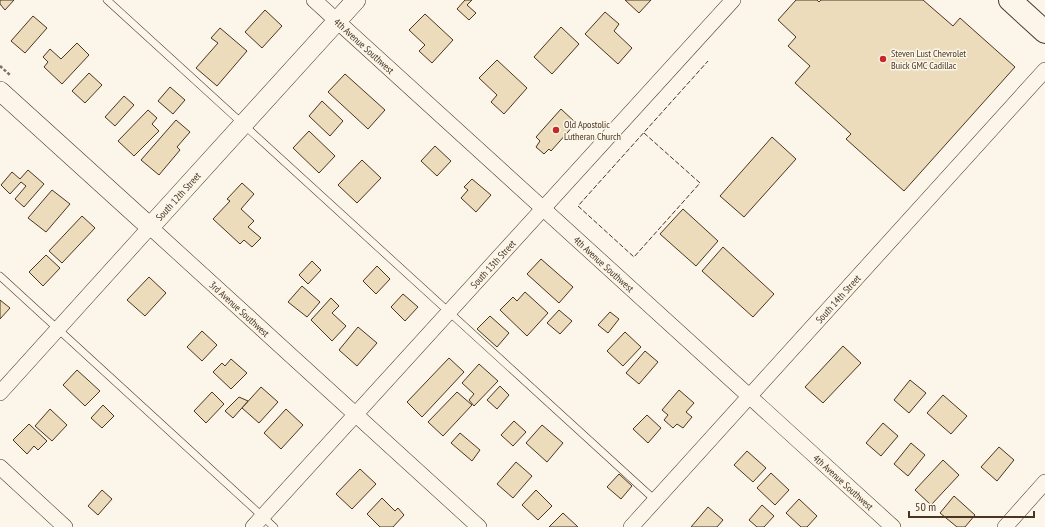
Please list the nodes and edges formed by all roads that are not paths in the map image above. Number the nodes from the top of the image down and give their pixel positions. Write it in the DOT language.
graph roads {
  1 [pos="107,0"];
  2 [pos="314,0"];
  3 [pos="356,0"];
  4 [pos="733,0"];
  5 [pos="1010,0"];
  6 [pos="337,21"];
  7 [pos="1045,32"];
  8 [pos="1045,70"];
  9 [pos="0,91"];
  10 [pos="244,124"];
  11 [pos="544,208"];
  12 [pos="150,227"];
  13 [pos="0,276"];
  14 [pos="450,312"];
  15 [pos="58,330"];
  16 [pos="0,393"];
  17 [pos="750,396"];
  18 [pos="356,415"];
  19 [pos="0,467"];
  20 [pos="1045,482"];
  21 [pos="655,500"];
  22 [pos="258,522"];
  23 [pos="65,527"];
  24 [pos="274,527"];
  25 [pos="479,527"];
  26 [pos="630,527"];
  27 [pos="893,527"];
  28 [pos="1005,527"];
  1 -- 10 [label="lane"];
  2 -- 6 [label="street, 4th Avenue Southwest"];
  3 -- 6 [label="street, South 12th Street"];
  4 -- 11 [label="street, South 13th Street"];
  5 -- 7 [label="highway"];
  6 -- 10 [label="street, South 12th Street"];
  6 -- 11 [label="street, 4th Avenue Southwest"];
  8 -- 17 [label="street, South 14th Street"];
  9 -- 12 [label="street, 3rd Avenue Southwest"];
  10 -- 12 [label="street, South 12th Street"];
  10 -- 14 [label="lane"];
  11 -- 14 [label="street, South 13th Street"];
  11 -- 17 [label="street, 4th Avenue Southwest"];
  12 -- 15 [label="street, South 12th Street"];
  12 -- 18 [label="street, 3rd Avenue Southwest"];
  13 -- 15 [label="lane"];
  14 -- 18 [label="street, South 13th Street"];
  14 -- 21 [label="lane"];
  15 -- 16 [label="street, South 12th Street"];
  15 -- 22 [label="lane"];
  17 -- 21 [label="street, South 14th Street"];
  17 -- 27 [label="street, 4th Avenue Southwest"];
  18 -- 22 [label="street, South 13th Street"];
  18 -- 25 [label="street, 3rd Avenue Southwest"];
  19 -- 23 [label="street"];
  20 -- 28 [label="street"];
  21 -- 26 [label="street, South 14th Street"];
  22 -- 24 [label="lane"];
}
